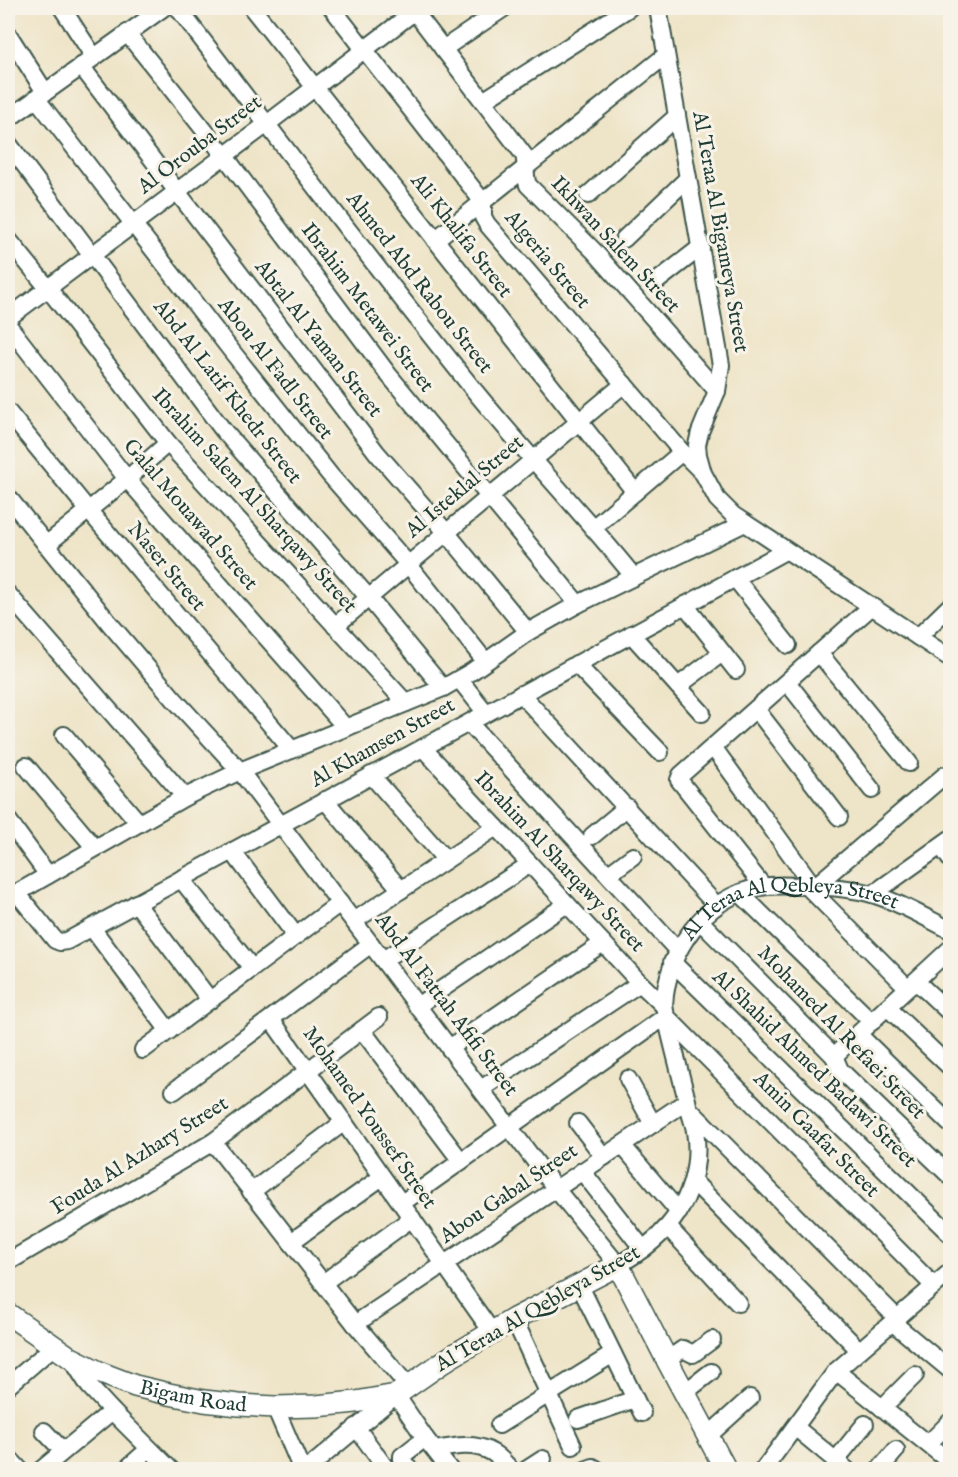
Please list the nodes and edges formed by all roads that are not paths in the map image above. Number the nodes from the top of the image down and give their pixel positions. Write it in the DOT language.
graph roads {
  1 [pos="62,8"];
  2 [pos="163,8"];
  3 [pos="178,8"];
  4 [pos="252,8"];
  5 [pos="332,8"];
  6 [pos="504,8"];
  7 [pos="629,8"];
  8 [pos="658,8"];
  9 [pos="415,9"];
  10 [pos="139,15"];
  11 [pos="128,33"];
  12 [pos="8,34"];
  13 [pos="365,49"];
  14 [pos="443,49"];
  15 [pos="666,55"];
  16 [pos="88,61"];
  17 [pos="314,87"];
  18 [pos="41,95"];
  19 [pos="483,101"];
  20 [pos="677,116"];
  21 [pos="8,119"];
  22 [pos="267,124"];
  23 [pos="8,143"];
  24 [pos="224,155"];
  25 [pos="527,167"];
  26 [pos="688,178"];
  27 [pos="176,191"];
  28 [pos="588,195"];
  29 [pos="483,202"];
  30 [pos="133,224"];
  31 [pos="624,238"];
  32 [pos="8,239"];
  33 [pos="435,240"];
  34 [pos="701,247"];
  35 [pos="92,255"];
  36 [pos="656,282"];
  37 [pos="47,287"];
  38 [pos="8,318"];
  39 [pos="8,325"];
  40 [pos="624,384"];
  41 [pos="717,391"];
  42 [pos="8,412"];
  43 [pos="578,422"];
  44 [pos="168,443"];
  45 [pos="682,452"];
  46 [pos="532,460"];
  47 [pos="703,473"];
  48 [pos="127,479"];
  49 [pos="635,492"];
  50 [pos="489,496"];
  51 [pos="8,497"];
  52 [pos="89,510"];
  53 [pos="745,523"];
  54 [pos="594,527"];
  55 [pos="446,532"];
  56 [pos="46,545"];
  57 [pos="785,551"];
  58 [pos="408,564"];
  59 [pos="634,577"];
  60 [pos="735,578"];
  61 [pos="8,594"];
  62 [pos="368,597"];
  63 [pos="578,604"];
  64 [pos="685,605"];
  65 [pos="871,606"];
  66 [pos="951,606"];
  67 [pos="334,626"];
  68 [pos="528,632"];
  69 [pos="631,634"];
  70 [pos="918,637"];
  71 [pos="788,645"];
  72 [pos="723,653"];
  73 [pos="819,653"];
  74 [pos="951,658"];
  75 [pos="485,661"];
  76 [pos="576,664"];
  77 [pos="736,670"];
  78 [pos="459,679"];
  79 [pos="787,682"];
  80 [pos="678,686"];
  81 [pos="443,688"];
  82 [pos="521,694"];
  83 [pos="406,703"];
  84 [pos="756,709"];
  85 [pos="486,713"];
  86 [pos="702,713"];
  87 [pos="469,723"];
  88 [pos="346,728"];
  89 [pos="64,735"];
  90 [pos="713,747"];
  91 [pos="423,748"];
  92 [pos="292,750"];
  93 [pos="660,752"];
  94 [pos="909,763"];
  95 [pos="26,766"];
  96 [pos="240,771"];
  97 [pos="371,775"];
  98 [pos="945,775"];
  99 [pos="872,790"];
  100 [pos="185,797"];
  101 [pos="325,800"];
  102 [pos="627,807"];
  103 [pos="839,817"];
  104 [pos="8,820"];
  105 [pos="139,823"];
  106 [pos="280,825"];
  107 [pos="496,827"];
  108 [pos="592,836"];
  109 [pos="95,848"];
  110 [pos="947,848"];
  111 [pos="232,851"];
  112 [pos="633,856"];
  113 [pos="446,860"];
  114 [pos="530,864"];
  115 [pos="609,874"];
  116 [pos="48,875"];
  117 [pos="181,879"];
  118 [pos="763,886"];
  119 [pos="810,886"];
  120 [pos="401,890"];
  121 [pos="740,893"];
  122 [pos="873,894"];
  123 [pos="12,896"];
  124 [pos="136,903"];
  125 [pos="340,903"];
  126 [pos="567,904"];
  127 [pos="717,906"];
  128 [pos="354,921"];
  129 [pos="700,921"];
  130 [pos="92,927"];
  131 [pos="951,930"];
  132 [pos="296,936"];
  133 [pos="603,943"];
  134 [pos="371,944"];
  135 [pos="951,949"];
  136 [pos="675,956"];
  137 [pos="383,960"];
  138 [pos="252,968"];
  139 [pos="640,983"];
  140 [pos="911,986"];
  141 [pos="210,1000"];
  142 [pos="417,1005"];
  143 [pos="887,1007"];
  144 [pos="665,1011"];
  145 [pos="951,1013"];
  146 [pos="379,1017"];
  147 [pos="271,1019"];
  148 [pos="872,1022"];
  149 [pos="362,1030"];
  150 [pos="169,1031"];
  151 [pos="858,1034"];
  152 [pos="449,1048"];
  153 [pos="143,1050"];
  154 [pos="834,1056"];
  155 [pos="951,1067"];
  156 [pos="308,1071"];
  157 [pos="628,1079"];
  158 [pos="481,1089"];
  159 [pos="174,1091"];
  160 [pos="688,1105"];
  161 [pos="344,1122"];
  162 [pos="578,1123"];
  163 [pos="653,1124"];
  164 [pos="951,1124"];
  165 [pos="509,1127"];
  166 [pos="213,1142"];
  167 [pos="622,1145"];
  168 [pos="604,1157"];
  169 [pos="461,1161"];
  170 [pos="582,1171"];
  171 [pos="951,1176"];
  172 [pos="382,1177"];
  173 [pos="693,1181"];
  174 [pos="556,1189"];
  175 [pos="251,1191"];
  176 [pos="402,1203"];
  177 [pos="679,1212"];
  178 [pos="412,1218"];
  179 [pos="668,1227"];
  180 [pos="951,1234"];
  181 [pos="291,1242"];
  182 [pos="643,1249"];
  183 [pos="8,1262"];
  184 [pos="445,1264"];
  185 [pos="618,1265"];
  186 [pos="951,1272"];
  187 [pos="323,1283"];
  188 [pos="579,1284"];
  189 [pos="934,1286"];
  190 [pos="738,1303"];
  191 [pos="9,1317"];
  192 [pos="514,1319"];
  193 [pos="894,1320"];
  194 [pos="355,1324"];
  195 [pos="492,1332"];
  196 [pos="712,1340"];
  197 [pos="859,1350"];
  198 [pos="62,1353"];
  199 [pos="613,1354"];
  200 [pos="667,1360"];
  201 [pos="951,1370"];
  202 [pos="836,1371"];
  203 [pos="711,1372"];
  204 [pos="915,1376"];
  205 [pos="8,1386"];
  206 [pos="402,1390"];
  207 [pos="684,1393"];
  208 [pos="548,1394"];
  209 [pos="750,1398"];
  210 [pos="275,1407"];
  211 [pos="882,1408"];
  212 [pos="112,1411"];
  213 [pos="578,1419"];
  214 [pos="951,1422"];
  215 [pos="865,1424"];
  216 [pos="499,1425"];
  217 [pos="795,1426"];
  218 [pos="356,1427"];
  219 [pos="44,1431"];
  220 [pos="708,1436"];
  221 [pos="430,1444"];
  222 [pos="928,1444"];
  223 [pos="573,1446"];
  224 [pos="149,1449"];
  225 [pos="896,1450"];
  226 [pos="63,1451"];
  227 [pos="8,1457"];
  228 [pos="543,1460"];
  229 [pos="951,1462"];
  230 [pos="842,1465"];
  231 [pos="767,1468"];
  232 [pos="20,1470"];
  233 [pos="41,1470"];
  234 [pos="125,1470"];
  235 [pos="171,1470"];
  236 [pos="304,1470"];
  237 [pos="387,1470"];
  238 [pos="410,1470"];
  239 [pos="450,1470"];
  240 [pos="512,1470"];
  241 [pos="526,1470"];
  242 [pos="585,1470"];
  243 [pos="598,1470"];
  244 [pos="726,1470"];
  245 [pos="879,1470"];
  1 -- 16 [label="street, Abtal Al Yaman Street"];
  2 -- 10 [label="street"];
  3 -- 22 [label="street, Ahmed Abd Rabou Street"];
  4 -- 17 [label="street, Ali Khalifa Street"];
  5 -- 13 [label="street, Algeria Street"];
  6 -- 14 [label="street"];
  7 -- 19 [label="street"];
  8 -- 15 [label="street, Al Teraa Al Bigameya Street"];
  9 -- 13 [label="street, Al Orouba Street"];
  9 -- 14 [label="street, Ikhwan Salem Street"];
  10 -- 11 [label="street"];
  11 -- 16 [label="street"];
  11 -- 24 [label="street, Ibrahim Metawei Street"];
  12 -- 18 [label="street, Abou Al Fadl Street"];
  13 -- 17 [label="street, Al Orouba Street"];
  13 -- 29 [label="street, Algeria Street"];
  14 -- 19 [label="street, Ikhwan Salem Street"];
  15 -- 20 [label="street, Al Teraa Al Bigameya Street"];
  15 -- 25 [label="street"];
  16 -- 18 [label="street"];
  16 -- 27 [label="street, Abtal Al Yaman Street"];
  17 -- 22 [label="street, Al Orouba Street"];
  17 -- 33 [label="street, Ali Khalifa Street"];
  18 -- 21 [label="street"];
  18 -- 30 [label="street, Abou Al Fadl Street"];
  19 -- 25 [label="street, Ikhwan Salem Street"];
  20 -- 26 [label="street, Al Teraa Al Bigameya Street"];
  20 -- 28 [label="street"];
  22 -- 24 [label="street, Al Orouba Street"];
  22 -- 46 [label="street, Ahmed Abd Rabou Street"];
  23 -- 35 [label="street, Abd Al Latif Khedr Street"];
  24 -- 27 [label="street, Al Orouba Street"];
  24 -- 50 [label="street, Ibrahim Metawei Street"];
  25 -- 29 [label="street"];
  25 -- 41 [label="street, Ikhwan Salem Street"];
  26 -- 31 [label="street"];
  26 -- 34 [label="street, Al Teraa Al Bigameya Street"];
  27 -- 30 [label="street, Al Orouba Street"];
  27 -- 55 [label="street, Abtal Al Yaman Street"];
  29 -- 33 [label="street"];
  29 -- 40 [label="street, Algeria Street"];
  30 -- 35 [label="street, Al Orouba Street"];
  30 -- 58 [label="street, Abou Al Fadl Street"];
  32 -- 37 [label="street, Ibrahim Salem Al Sharqawy Street"];
  33 -- 43 [label="street, Ali Khalifa Street"];
  34 -- 36 [label="street"];
  34 -- 41 [label="street, Al Teraa Al Bigameya Street"];
  35 -- 37 [label="street, Al Orouba Street"];
  35 -- 62 [label="street, Abd Al Latif Khedr Street"];
  37 -- 38 [label="street, Al Orouba Street"];
  37 -- 44 [label="street, Ibrahim Salem Al Sharqawy Street"];
  39 -- 48 [label="street, Galal Mouawad Street"];
  40 -- 43 [label="street, Al Isteklal Street"];
  40 -- 45 [label="street, Algeria Street"];
  41 -- 47 [label="street, Al Teraa Al Bigameya Street"];
  42 -- 52 [label="street, Naser Street"];
  43 -- 46 [label="street, Al Isteklal Street"];
  43 -- 49 [label="street, Ali Khalifa Street"];
  44 -- 48 [label="street"];
  44 -- 67 [label="street, Ibrahim Salem Al Sharqawy Street"];
  45 -- 47 [label="street, Algeria Street"];
  45 -- 49 [label="street"];
  46 -- 50 [label="street, Al Isteklal Street"];
  46 -- 54 [label="street, Ahmed Abd Rabou Street"];
  47 -- 53 [label="street, Al Teraa Al Bigameya Street"];
  48 -- 52 [label="street"];
  48 -- 88 [label="street, Galal Mouawad Street"];
  49 -- 54 [label="street"];
  50 -- 55 [label="street, Al Isteklal Street"];
  50 -- 63 [label="street, Ibrahim Metawei Street"];
  51 -- 56 [label="street, Abd Al Fattah Afifi Street"];
  52 -- 56 [label="street"];
  52 -- 92 [label="street, Naser Street"];
  53 -- 57 [label="street, Al Teraa Al Bigameya Street"];
  53 -- 59 [label="street, Al Khamsen Street"];
  54 -- 59 [label="street, Ahmed Abd Rabou Street"];
  55 -- 58 [label="street, Al Isteklal Street"];
  55 -- 68 [label="street, Abtal Al Yaman Street"];
  56 -- 96 [label="street, Abd Al Fattah Afifi Street"];
  57 -- 60 [label="street, Al Khamsen Street"];
  57 -- 65 [label="street, Al Teraa Al Bigameya Street"];
  58 -- 62 [label="street, Al Isteklal Street"];
  58 -- 75 [label="street, Abou Al Fadl Street"];
  59 -- 63 [label="street, Al Khamsen Street"];
  60 -- 64 [label="street, Al Khamsen Street"];
  60 -- 71 [label="street"];
  61 -- 100 [label="street"];
  62 -- 67 [label="street, Al Isteklal Street"];
  62 -- 81 [label="street, Abd Al Latif Khedr Street"];
  63 -- 68 [label="street, Al Khamsen Street"];
  64 -- 69 [label="street, Al Khamsen Street"];
  64 -- 72 [label="street"];
  65 -- 70 [label="street, Al Teraa Al Bigameya Street"];
  65 -- 73 [label="street"];
  66 -- 70 [label="street"];
  67 -- 83 [label="street, Ibrahim Salem Al Sharqawy Street"];
  68 -- 75 [label="street, Al Khamsen Street"];
  69 -- 76 [label="street, Al Khamsen Street"];
  69 -- 80 [label="street"];
  70 -- 74 [label="street, Al Teraa Al Bigameya Street"];
  72 -- 77 [label="street"];
  72 -- 80 [label="street"];
  73 -- 79 [label="street"];
  73 -- 94 [label="street"];
  75 -- 78 [label="street, Al Khamsen Street"];
  76 -- 82 [label="street, Al Khamsen Street"];
  76 -- 93 [label="street"];
  78 -- 81 [label="street, Al Khamsen Street"];
  78 -- 85 [label="street"];
  79 -- 84 [label="street"];
  79 -- 99 [label="street"];
  80 -- 86 [label="street"];
  81 -- 83 [label="street, Al Khamsen Street"];
  82 -- 85 [label="street, Al Khamsen Street"];
  82 -- 102 [label="street"];
  83 -- 88 [label="street, Al Khamsen Street"];
  84 -- 90 [label="street"];
  84 -- 103 [label="street"];
  85 -- 87 [label="street, Al Khamsen Street"];
  87 -- 91 [label="street, Al Khamsen Street"];
  87 -- 115 [label="street, Al Shahid Ahmed Badawi Street"];
  88 -- 92 [label="street, Al Khamsen Street"];
  89 -- 105 [label="street"];
  90 -- 118 [label="street"];
  90 -- 119 [label="street"];
  91 -- 97 [label="street, Al Khamsen Street"];
  91 -- 107 [label="street, Ibrahim Al Sharqawy Street"];
  92 -- 96 [label="street, Al Khamsen Street"];
  95 -- 109 [label="street"];
  96 -- 100 [label="street, Al Khamsen Street"];
  96 -- 106 [label="street, Abd Al Fattah Afifi Street"];
  97 -- 101 [label="street, Al Khamsen Street"];
  97 -- 113 [label="street"];
  98 -- 119 [label="street"];
  100 -- 105 [label="street, Al Khamsen Street"];
  101 -- 106 [label="street, Al Khamsen Street"];
  101 -- 120 [label="street"];
  102 -- 108 [label="street"];
  102 -- 127 [label="street"];
  104 -- 116 [label="street"];
  105 -- 109 [label="street, Al Khamsen Street"];
  106 -- 111 [label="street, Al Khamsen Street"];
  106 -- 125 [label="street, Abd Al Fattah Afifi Street"];
  107 -- 113 [label="street"];
  107 -- 114 [label="street, Ibrahim Al Sharqawy Street"];
  109 -- 116 [label="street, Al Khamsen Street"];
  110 -- 122 [label="street"];
  111 -- 117 [label="street, Al Khamsen Street"];
  111 -- 132 [label="street"];
  112 -- 115 [label="street"];
  113 -- 120 [label="street"];
  114 -- 126 [label="street, Ibrahim Al Sharqawy Street"];
  114 -- 137 [label="street"];
  115 -- 136 [label="street, Al Shahid Ahmed Badawi Street"];
  116 -- 123 [label="street, Al Khamsen Street"];
  117 -- 124 [label="street, Al Khamsen Street"];
  117 -- 138 [label="street"];
  118 -- 119 [label="street, Al Teraa Al Qebleya Street"];
  118 -- 121 [label="street, Al Teraa Al Qebleya Street"];
  119 -- 122 [label="street, Al Teraa Al Qebleya Street"];
  119 -- 140 [label="street"];
  120 -- 128 [label="street"];
  121 -- 127 [label="street, Al Teraa Al Qebleya Street"];
  121 -- 148 [label="street"];
  122 -- 131 [label="street, Al Teraa Al Qebleya Street"];
  123 -- 130 [label="street, Al Khamsen Street"];
  124 -- 130 [label="street, Al Khamsen Street"];
  124 -- 141 [label="street"];
  125 -- 128 [label="street, Abd Al Fattah Afifi Street"];
  125 -- 132 [label="street"];
  126 -- 133 [label="street, Ibrahim Al Sharqawy Street"];
  126 -- 142 [label="street"];
  127 -- 129 [label="street, Al Teraa Al Qebleya Street"];
  128 -- 134 [label="street, Abd Al Fattah Afifi Street"];
  129 -- 136 [label="street, Al Teraa Al Qebleya Street"];
  129 -- 154 [label="street, Mohamed Al Refaei Street"];
  130 -- 150 [label="street"];
  132 -- 138 [label="street"];
  133 -- 139 [label="street, Ibrahim Al Sharqawy Street"];
  133 -- 152 [label="street"];
  134 -- 137 [label="street, Abd Al Fattah Afifi Street"];
  134 -- 147 [label="street"];
  135 -- 140 [label="street"];
  136 -- 144 [label="street, Al Teraa Al Qebleya Street"];
  136 -- 180 [label="street, Al Shahid Ahmed Badawi Street"];
  137 -- 142 [label="street, Abd Al Fattah Afifi Street"];
  138 -- 141 [label="street"];
  139 -- 144 [label="street, Ibrahim Al Sharqawy Street"];
  139 -- 158 [label="street"];
  140 -- 143 [label="street"];
  140 -- 145 [label="street"];
  141 -- 150 [label="street"];
  142 -- 152 [label="street, Abd Al Fattah Afifi Street"];
  143 -- 148 [label="street"];
  143 -- 155 [label="street"];
  144 -- 160 [label="street, Al Teraa Al Qebleya Street"];
  144 -- 165 [label="street"];
  144 -- 189 [label="street, Amin Gaafar Street"];
  146 -- 149 [label="street, Fouda Al Azhary Street"];
  147 -- 156 [label="street, Mohamed Youssef Street"];
  147 -- 159 [label="street"];
  148 -- 151 [label="street"];
  149 -- 156 [label="street, Fouda Al Azhary Street"];
  149 -- 169 [label="street"];
  150 -- 153 [label="street"];
  151 -- 154 [label="street"];
  151 -- 164 [label="street"];
  152 -- 158 [label="street, Abd Al Fattah Afifi Street"];
  154 -- 171 [label="street, Mohamed Al Refaei Street"];
  156 -- 161 [label="street, Mohamed Youssef Street"];
  156 -- 166 [label="street, Fouda Al Azhary Street"];
  157 -- 163 [label="street"];
  158 -- 165 [label="street, Abd Al Fattah Afifi Street"];
  160 -- 163 [label="street, Abou Gabal Street"];
  160 -- 173 [label="street, Al Teraa Al Qebleya Street"];
  160 -- 193 [label="street"];
  161 -- 172 [label="street, Mohamed Youssef Street"];
  161 -- 175 [label="street"];
  162 -- 168 [label="street"];
  163 -- 167 [label="street, Abou Gabal Street"];
  165 -- 169 [label="street"];
  165 -- 174 [label="street, Abd Al Fattah Afifi Street"];
  166 -- 175 [label="street"];
  166 -- 183 [label="street, Fouda Al Azhary Street"];
  167 -- 168 [label="street, Abou Gabal Street"];
  167 -- 177 [label="street"];
  168 -- 170 [label="street, Abou Gabal Street"];
  169 -- 176 [label="street"];
  170 -- 174 [label="street, Abou Gabal Street"];
  170 -- 182 [label="street"];
  172 -- 176 [label="street, Mohamed Youssef Street"];
  172 -- 181 [label="street"];
  173 -- 177 [label="street, Al Teraa Al Qebleya Street"];
  173 -- 197 [label="street"];
  174 -- 184 [label="street, Abou Gabal Street"];
  174 -- 185 [label="street, Abd Al Fattah Afifi Street"];
  175 -- 181 [label="street"];
  176 -- 178 [label="street, Mohamed Youssef Street"];
  177 -- 179 [label="street, Al Teraa Al Qebleya Street"];
  178 -- 184 [label="street, Mohamed Youssef Street"];
  178 -- 187 [label="street"];
  179 -- 182 [label="street, Al Teraa Al Qebleya Street"];
  179 -- 190 [label="street"];
  181 -- 187 [label="street"];
  182 -- 185 [label="street, Al Teraa Al Qebleya Street"];
  184 -- 194 [label="street, Abou Gabal Street"];
  184 -- 195 [label="street, Mohamed Youssef Street"];
  185 -- 188 [label="main road, Al Teraa Al Qebleya Street"];
  185 -- 200 [label="main road"];
  186 -- 189 [label="street"];
  187 -- 194 [label="street"];
  188 -- 192 [label="main road, Al Teraa Al Qebleya Street"];
  188 -- 199 [label="street"];
  189 -- 193 [label="street"];
  191 -- 198 [label="main road, Bigam Road"];
  192 -- 195 [label="main road, Al Teraa Al Qebleya Street"];
  192 -- 208 [label="street"];
  193 -- 197 [label="street"];
  193 -- 201 [label="street"];
  194 -- 206 [label="street"];
  195 -- 206 [label="main road, Al Teraa Al Qebleya Street"];
  196 -- 200 [label="street"];
  197 -- 202 [label="street"];
  198 -- 205 [label="street"];
  198 -- 210 [label="main road, Bigam Road"];
  198 -- 212 [label="street"];
  199 -- 208 [label="street"];
  199 -- 213 [label="street"];
  200 -- 207 [label="main road"];
  202 -- 211 [label="street"];
  202 -- 217 [label="street"];
  203 -- 207 [label="street"];
  204 -- 211 [label="street"];
  206 -- 210 [label="main road, Bigam Road"];
  206 -- 218 [label="street, Al Teraa Al Qebleya Street"];
  206 -- 221 [label="street"];
  207 -- 220 [label="main road"];
  208 -- 216 [label="street"];
  208 -- 223 [label="street"];
  209 -- 220 [label="street"];
  210 -- 236 [label="street"];
  211 -- 222 [label="street"];
  212 -- 224 [label="street"];
  212 -- 226 [label="street"];
  214 -- 222 [label="street"];
  215 -- 230 [label="street"];
  217 -- 230 [label="street"];
  217 -- 231 [label="street"];
  218 -- 236 [label="street, Al Teraa Al Qebleya Street"];
  218 -- 237 [label="street"];
  219 -- 226 [label="street"];
  220 -- 244 [label="main road"];
  221 -- 238 [label="street"];
  221 -- 239 [label="street"];
  221 -- 240 [label="street"];
  222 -- 229 [label="street"];
  224 -- 234 [label="street"];
  224 -- 235 [label="street"];
  225 -- 245 [label="street"];
  226 -- 233 [label="street"];
  227 -- 232 [label="street"];
  228 -- 241 [label="street"];
  242 -- 243 [label="street"];
}
